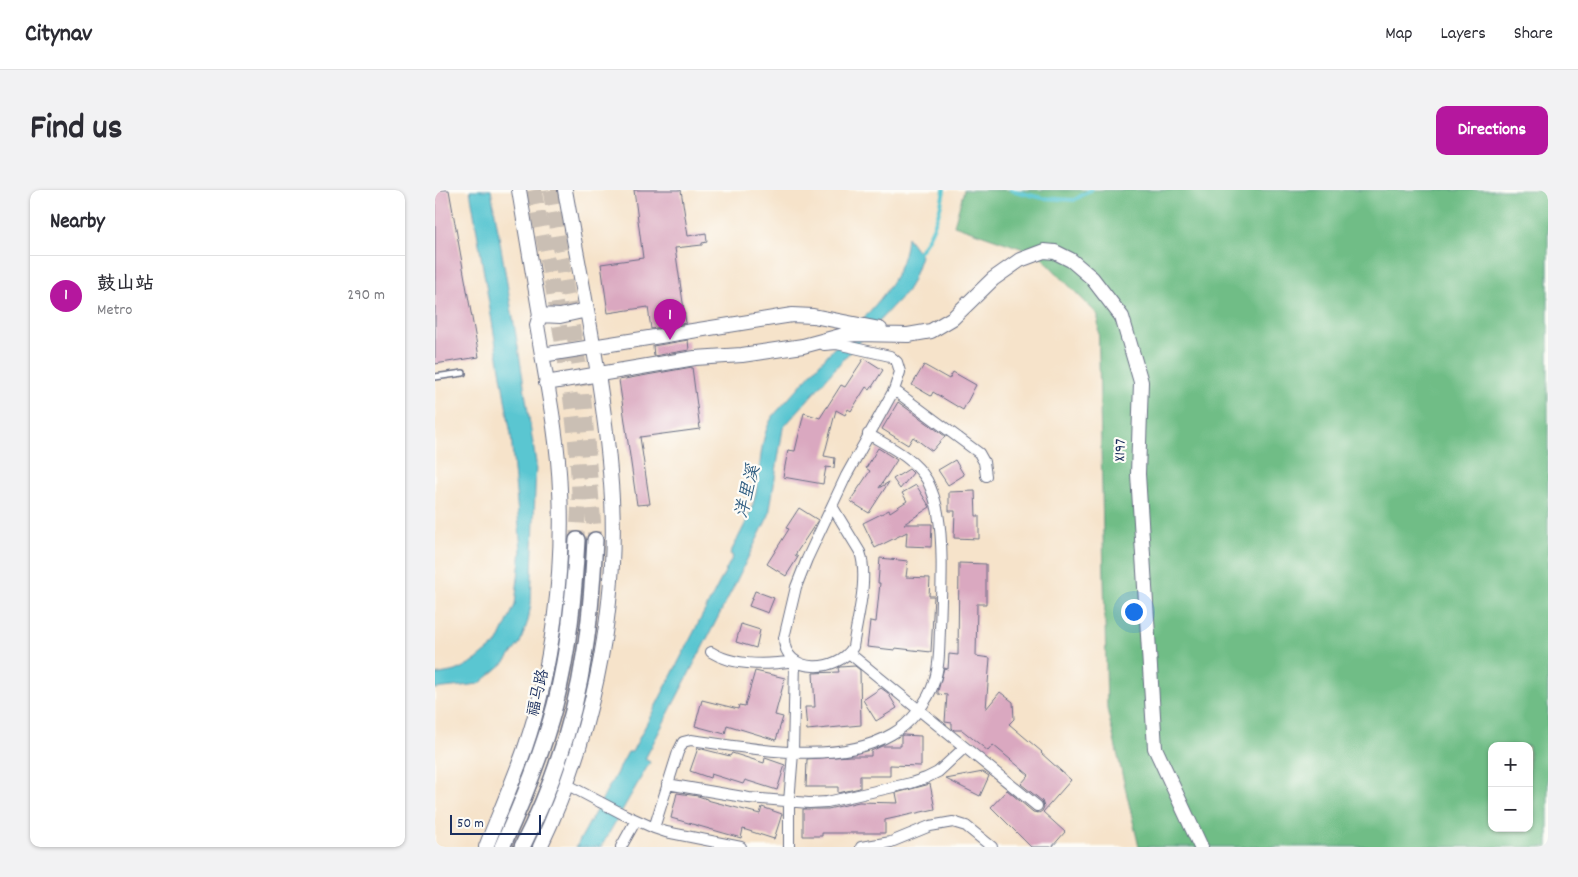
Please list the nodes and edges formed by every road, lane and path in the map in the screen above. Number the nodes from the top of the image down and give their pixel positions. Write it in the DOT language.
graph roads {
  1 [pos="519,190"];
  2 [pos="565,190"];
  3 [pos="587,310"];
  4 [pos="540,315"];
  5 [pos="882,332"];
  6 [pos="840,339"];
  7 [pos="593,347"];
  8 [pos="542,356"];
  9 [pos="463,373"];
  10 [pos="597,374"];
  11 [pos="435,377"];
  12 [pos="546,383"];
  13 [pos="894,390"];
  14 [pos="869,434"];
  15 [pos="986,476"];
  16 [pos="832,506"];
  17 [pos="577,540"];
  18 [pos="595,540"];
  19 [pos="711,652"];
  20 [pos="849,653"];
  21 [pos="795,661"];
  22 [pos="918,710"];
  23 [pos="964,748"];
  24 [pos="793,753"];
  25 [pos="566,784"];
  26 [pos="667,784"];
  27 [pos="789,802"];
  28 [pos="1037,806"];
  29 [pos="636,820"];
  30 [pos="654,828"];
  31 [pos="485,847"];
  32 [pos="502,847"];
  33 [pos="522,847"];
  34 [pos="540,847"];
  35 [pos="621,847"];
  36 [pos="741,847"];
  37 [pos="789,847"];
  38 [pos="861,847"];
  39 [pos="992,847"];
  40 [pos="1201,847"];
  1 -- 4 [label="main road"];
  2 -- 3 [label="main road"];
  3 -- 4 [label="main road"];
  3 -- 7 [label="main road"];
  4 -- 8 [label="main road"];
  5 -- 6 [label="main road"];
  5 -- 7 [label="main road"];
  5 -- 40 [label="main road, X197 / X197"];
  6 -- 10 [label="main road"];
  6 -- 13 [label="street"];
  7 -- 8 [label="main road"];
  7 -- 10 [label="main road"];
  8 -- 12 [label="main road"];
  9 -- 11 [label="lane"];
  10 -- 12 [label="main road"];
  10 -- 25 [label="main road"];
  12 -- 31 [label="main road"];
  13 -- 14 [label="street"];
  13 -- 15 [label="street"];
  14 -- 16 [label="street"];
  14 -- 22 [label="street"];
  16 -- 20 [label="street"];
  16 -- 21 [label="street"];
  17 -- 32 [label="main road, 福马路"];
  18 -- 33 [label="main road"];
  19 -- 21 [label="street"];
  20 -- 21 [label="street"];
  20 -- 22 [label="street"];
  21 -- 24 [label="street"];
  22 -- 23 [label="street"];
  22 -- 24 [label="street"];
  23 -- 27 [label="street"];
  23 -- 28 [label="street"];
  24 -- 26 [label="street"];
  24 -- 27 [label="street"];
  25 -- 29 [label="street, bridge"];
  25 -- 34 [label="main road"];
  26 -- 27 [label="street"];
  26 -- 30 [label="street"];
  27 -- 37 [label="street"];
  29 -- 30 [label="street"];
  29 -- 35 [label="street"];
  30 -- 36 [label="street"];
  38 -- 39 [label="street"];
}
